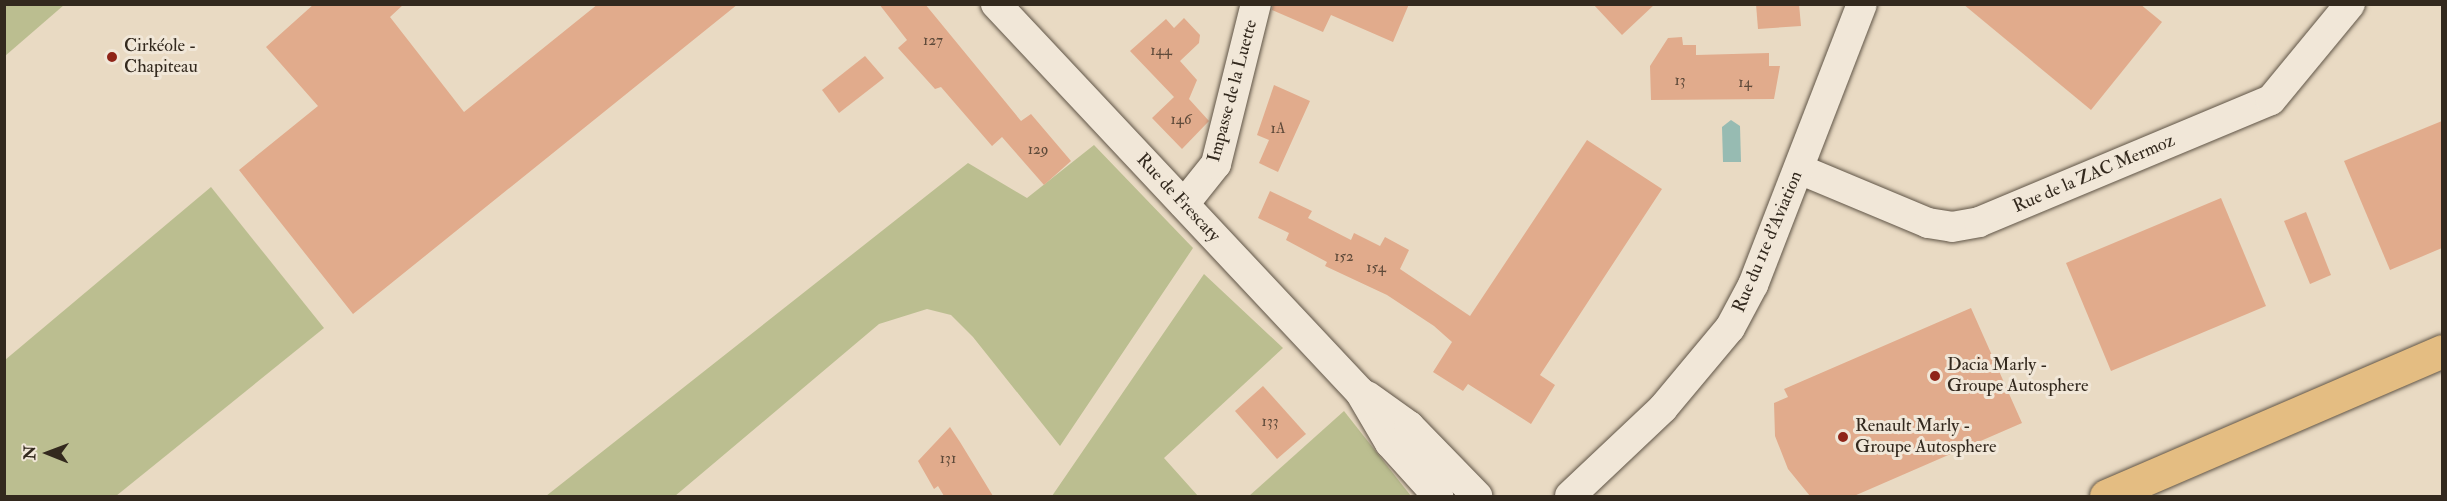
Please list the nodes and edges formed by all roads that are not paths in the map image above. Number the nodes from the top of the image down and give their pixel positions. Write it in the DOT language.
graph roads {
  1 [pos="996,4"];
  2 [pos="1256,4"];
  3 [pos="1862,4"];
  4 [pos="2350,4"];
  5 [pos="1799,169"];
  6 [pos="1184,204"];
  7 [pos="2442,351"];
  8 [pos="1360,392"];
  9 [pos="1438,496"];
  10 [pos="1477,496"];
  11 [pos="1570,496"];
  12 [pos="2106,496"];
  1 -- 6 [label="street, Rue de Frescaty"];
  2 -- 6 [label="street, Impasse de la Luette"];
  3 -- 5 [label="street, Rue du 11e d'Aviation"];
  4 -- 5 [label="street, Rue de la ZAC Mermoz"];
  5 -- 11 [label="street, Rue du 11e d'Aviation"];
  6 -- 8 [label="street, Rue de Frescaty"];
  7 -- 12 [label="main road"];
  8 -- 9 [label="street, Rue de Frescaty"];
  8 -- 10 [label="street, Rue de Frescaty"];
}
